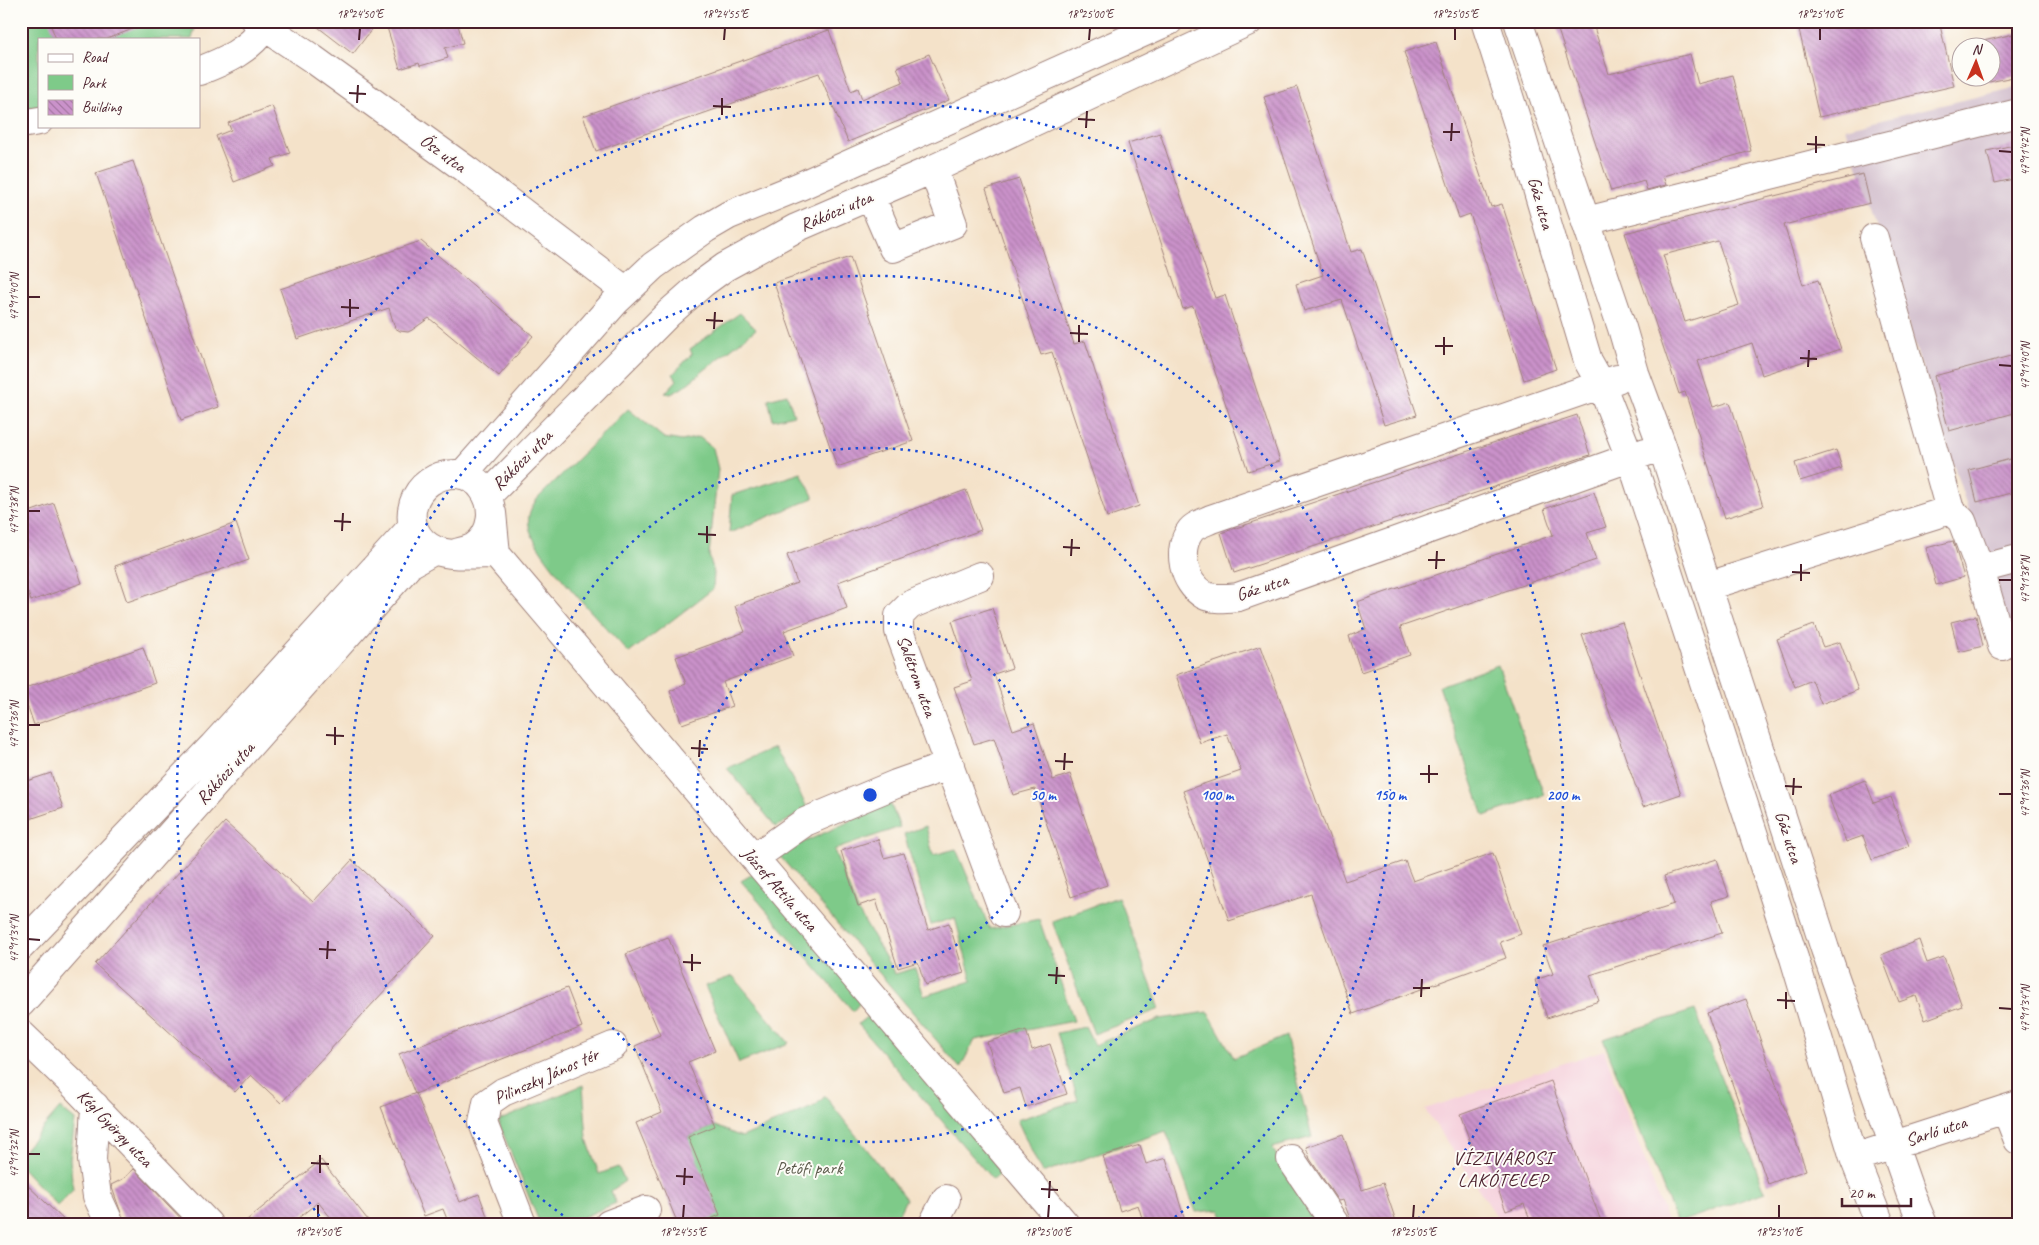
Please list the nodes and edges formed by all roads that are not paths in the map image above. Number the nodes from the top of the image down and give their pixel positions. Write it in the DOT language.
graph roads {
  1 [pos="1169,21"];
  2 [pos="1249,21"];
  3 [pos="1485,21"];
  4 [pos="1518,21"];
  5 [pos="261,24"];
  6 [pos="200,71"];
  7 [pos="2018,113"];
  8 [pos="38,121"];
  9 [pos="21,124"];
  10 [pos="933,169"];
  11 [pos="871,196"];
  12 [pos="1586,221"];
  13 [pos="1874,238"];
  14 [pos="626,291"];
  15 [pos="1635,373"];
  16 [pos="1601,384"];
  17 [pos="1662,446"];
  18 [pos="1630,458"];
  19 [pos="462,475"];
  20 [pos="490,504"];
  21 [pos="1950,510"];
  22 [pos="414,526"];
  23 [pos="446,552"];
  24 [pos="496,554"];
  25 [pos="2018,559"];
  26 [pos="1980,568"];
  27 [pos="980,576"];
  28 [pos="1708,586"];
  29 [pos="2002,646"];
  30 [pos="950,766"];
  31 [pos="754,858"];
  32 [pos="1004,913"];
  33 [pos="21,946"];
  34 [pos="21,1003"];
  35 [pos="21,1034"];
  36 [pos="613,1046"];
  37 [pos="94,1106"];
  38 [pos="2012,1107"];
  39 [pos="2018,1140"];
  40 [pos="1894,1145"];
  41 [pos="1854,1158"];
  42 [pos="1291,1159"];
  43 [pos="98,1196"];
  44 [pos="946,1199"];
  45 [pos="646,1210"];
  46 [pos="90,1224"];
  47 [pos="110,1224"];
  48 [pos="208,1224"];
  49 [pos="522,1224"];
  50 [pos="609,1224"];
  51 [pos="933,1224"];
  52 [pos="1064,1224"];
  53 [pos="1335,1224"];
  54 [pos="1880,1224"];
  55 [pos="1923,1224"];
  1 -- 14 [label="street, Rákóczi utca"];
  2 -- 10 [label="street, Rákóczi utca"];
  3 -- 16 [label="street, Gáz utca"];
  4 -- 12 [label="street, Gáz utca"];
  5 -- 6 [label="street"];
  5 -- 14 [label="street, Ősz utca"];
  7 -- 12 [label="street"];
  8 -- 9 [label="street"];
  10 -- 11 [label="street, Rákóczi utca"];
  10 -- 11 [label="street"];
  11 -- 20 [label="street, Rákóczi utca"];
  12 -- 15 [label="street, Gáz utca"];
  13 -- 21 [label="street"];
  14 -- 19 [label="street, Rákóczi utca"];
  15 -- 16 [label="street, Gáz utca"];
  15 -- 17 [label="street, Gáz utca"];
  16 -- 18 [label="street, Gáz utca"];
  16 -- 18 [label="street, Gáz utca"];
  17 -- 18 [label="street, Gáz utca"];
  17 -- 28 [label="street, Gáz utca"];
  18 -- 41 [label="street, Gáz utca"];
  19 -- 20 [label="street, Rákóczi utca"];
  19 -- 22 [label="street, Rákóczi utca"];
  20 -- 23 [label="street, Rákóczi utca"];
  20 -- 24 [label="street"];
  21 -- 26 [label="street"];
  21 -- 28 [label="street"];
  22 -- 23 [label="street"];
  22 -- 33 [label="street, Rákóczi utca"];
  23 -- 24 [label="street"];
  23 -- 34 [label="street, Rákóczi utca"];
  24 -- 31 [label="street, József Attila utca"];
  25 -- 26 [label="street"];
  26 -- 29 [label="street"];
  27 -- 30 [label="street, Salétrom utca"];
  28 -- 40 [label="street, Gáz utca"];
  30 -- 31 [label="street"];
  30 -- 32 [label="street, Salétrom utca"];
  31 -- 52 [label="street, József Attila utca"];
  35 -- 37 [label="street, Kégl György utca"];
  36 -- 49 [label="street, Pilinszky János tér"];
  37 -- 43 [label="street"];
  37 -- 48 [label="street, Kégl György utca"];
  38 -- 39 [label="street"];
  38 -- 40 [label="street, Sarló utca"];
  40 -- 41 [label="street, Sarló utca"];
  40 -- 55 [label="street, Gáz utca"];
  41 -- 54 [label="street, Gáz utca"];
  42 -- 53 [label="street"];
  43 -- 46 [label="street"];
  43 -- 47 [label="street"];
  44 -- 51 [label="street"];
  45 -- 50 [label="street"];
}
